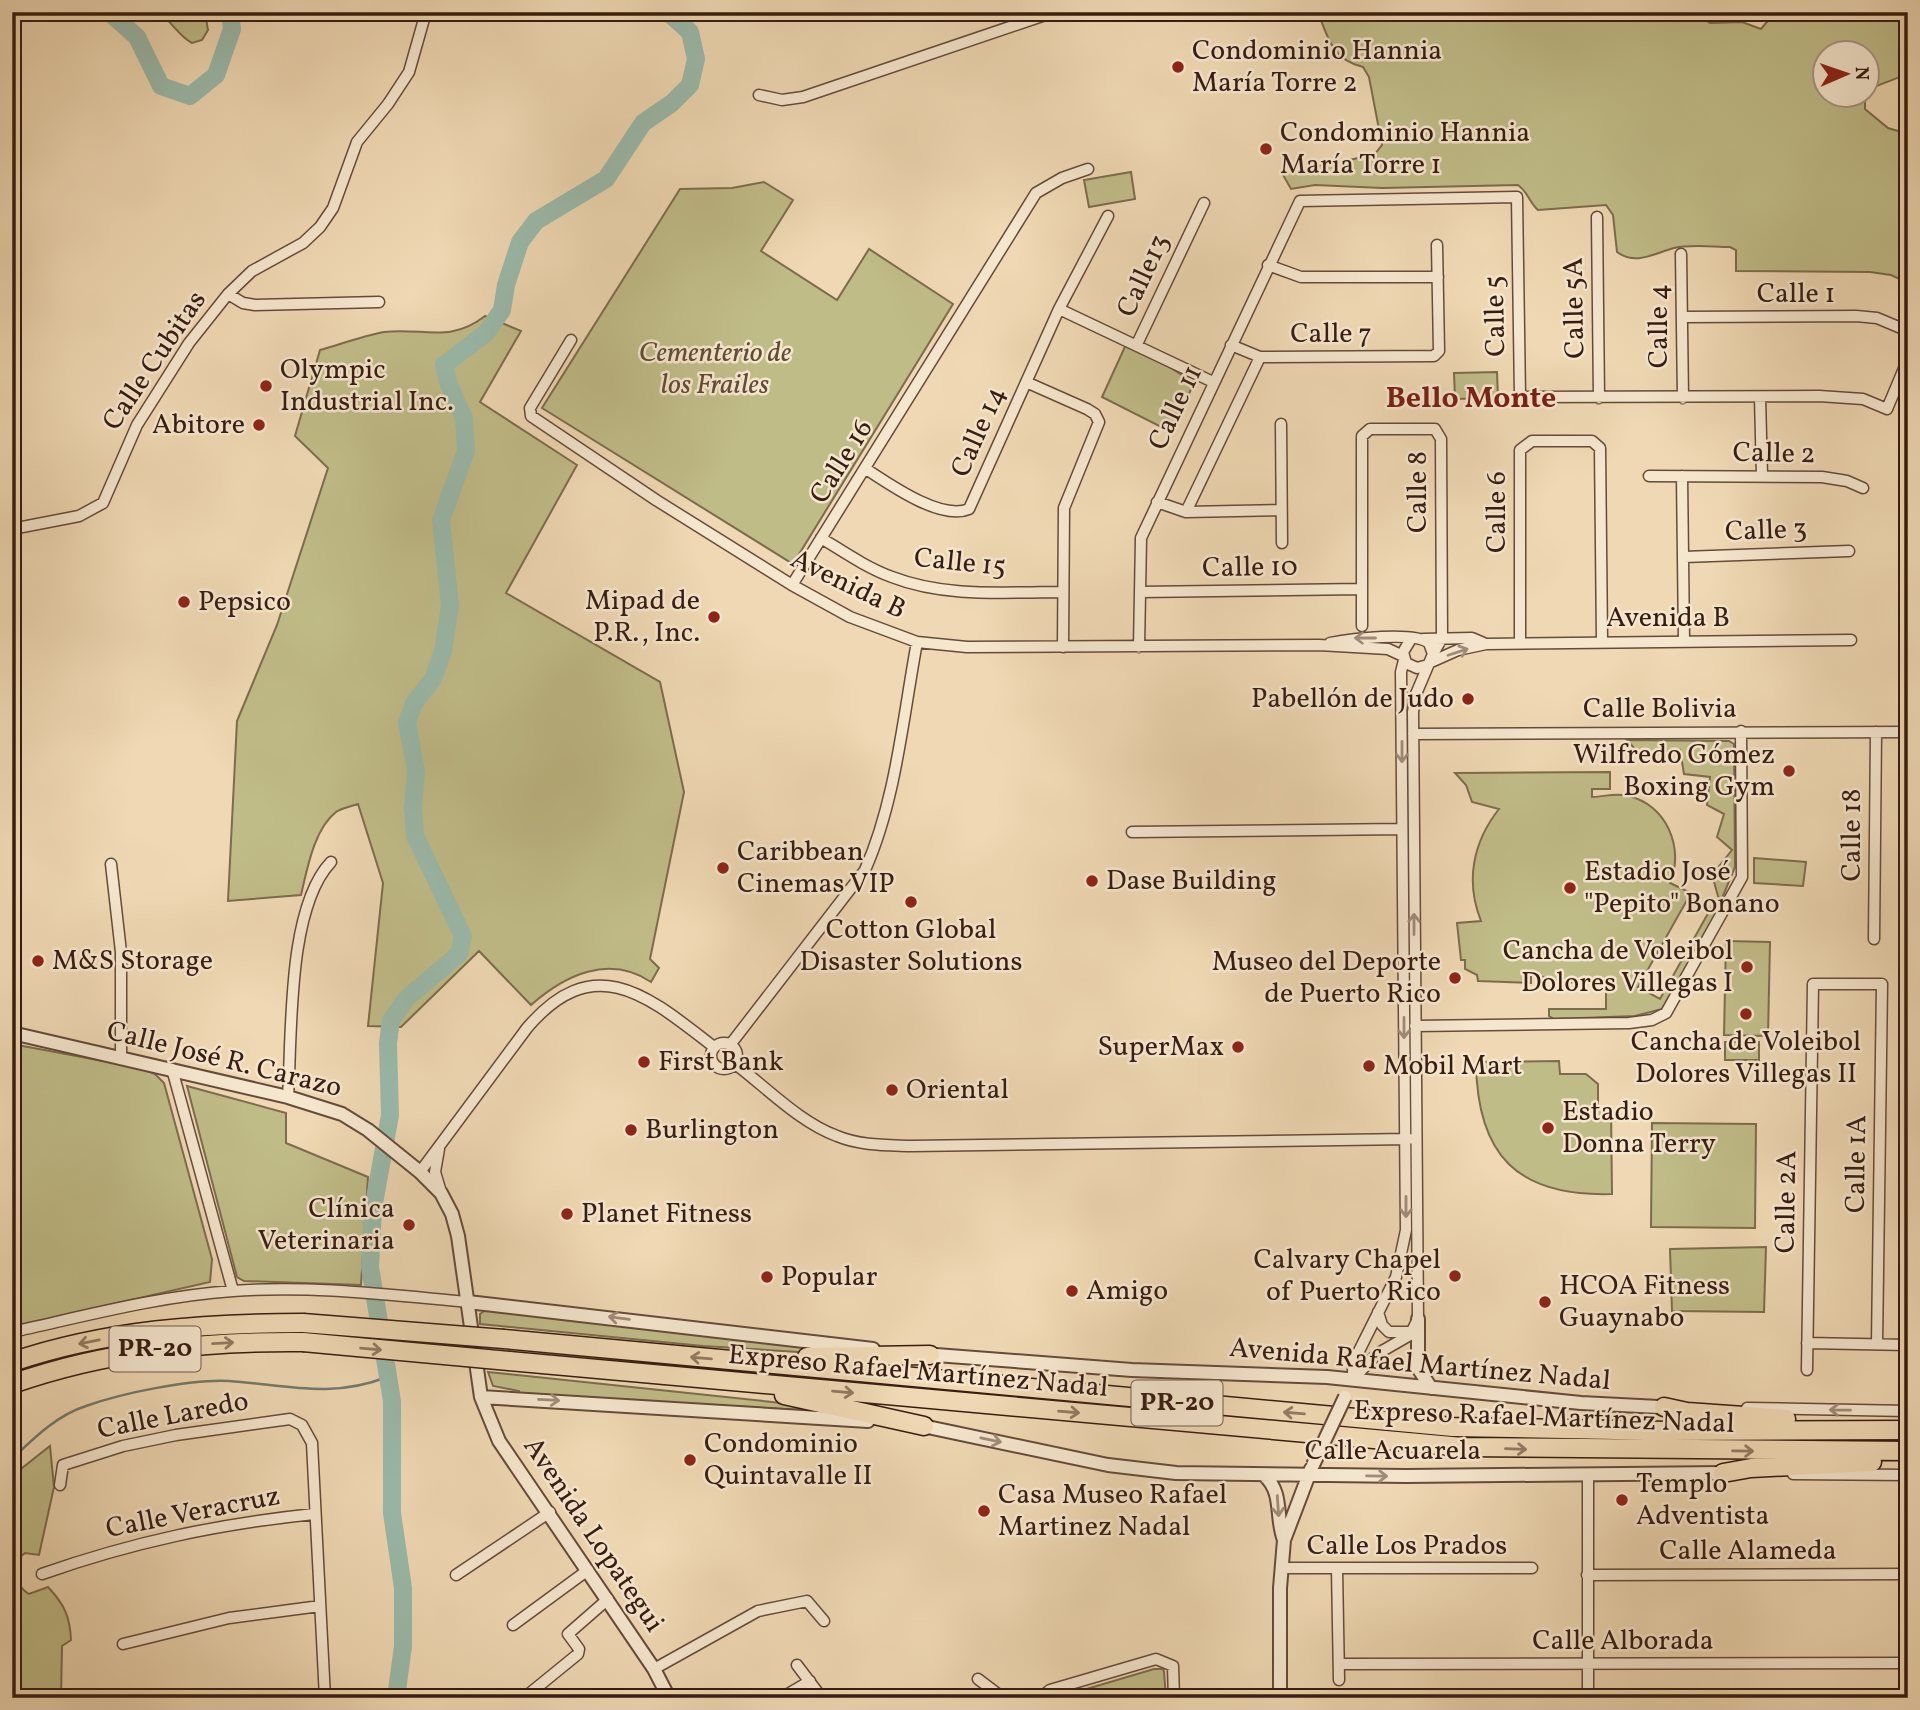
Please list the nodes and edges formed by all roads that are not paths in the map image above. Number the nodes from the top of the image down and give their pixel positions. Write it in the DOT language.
graph roads {
  1 [pos="426,12"];
  2 [pos="1054,12"];
  3 [pos="759,95"];
  4 [pos="1088,169"];
  5 [pos="1300,201"];
  6 [pos="1204,203"];
  7 [pos="1108,216"];
  8 [pos="1597,217"];
  9 [pos="1437,245"];
  10 [pos="1681,254"];
  11 [pos="1268,265"];
  12 [pos="1438,277"];
  13 [pos="228,294"];
  14 [pos="379,302"];
  15 [pos="1059,309"];
  16 [pos="1683,317"];
  17 [pos="1908,331"];
  18 [pos="571,340"];
  19 [pos="1138,344"];
  20 [pos="1231,345"];
  21 [pos="1434,356"];
  22 [pos="1259,357"];
  23 [pos="1908,359"];
  24 [pos="1026,382"];
  25 [pos="1213,382"];
  26 [pos="1760,397"];
  27 [pos="1599,398"];
  28 [pos="1683,398"];
  29 [pos="1281,424"];
  30 [pos="866,470"];
  31 [pos="1649,476"];
  32 [pos="1682,476"];
  33 [pos="1762,476"];
  34 [pos="1863,488"];
  35 [pos="1157,502"];
  36 [pos="1281,510"];
  37 [pos="1186,512"];
  38 [pos="12,529"];
  39 [pos="821,538"];
  40 [pos="1282,543"];
  41 [pos="1849,551"];
  42 [pos="1684,557"];
  43 [pos="792,585"];
  44 [pos="1361,589"];
  45 [pos="1063,592"];
  46 [pos="1140,592"];
  47 [pos="1362,626"];
  48 [pos="1442,638"];
  49 [pos="1411,639"];
  50 [pos="1423,639"];
  51 [pos="1684,640"];
  52 [pos="1851,640"];
  53 [pos="1602,641"];
  54 [pos="917,642"];
  55 [pos="1520,642"];
  56 [pos="1486,643"];
  57 [pos="1319,645"];
  58 [pos="1063,647"];
  59 [pos="1139,647"];
  60 [pos="1404,658"];
  61 [pos="1431,660"];
  62 [pos="1741,731"];
  63 [pos="1876,732"];
  64 [pos="1908,732"];
  65 [pos="1413,734"];
  66 [pos="1402,829"];
  67 [pos="1132,832"];
  68 [pos="331,862"];
  69 [pos="111,864"];
  70 [pos="1874,939"];
  71 [pos="1415,1026"];
  72 [pos="12,1033"];
  73 [pos="1812,1034"];
  74 [pos="730,1045"];
  75 [pos="714,1048"];
  76 [pos="121,1058"];
  77 [pos="734,1063"];
  78 [pos="172,1069"];
  79 [pos="288,1097"];
  80 [pos="1411,1139"];
  81 [pos="439,1146"];
  82 [pos="420,1172"];
  83 [pos="441,1193"];
  84 [pos="233,1291"];
  85 [pos="468,1302"];
  86 [pos="1378,1312"];
  87 [pos="1416,1324"];
  88 [pos="12,1332"];
  89 [pos="1807,1343"];
  90 [pos="1877,1344"];
  91 [pos="1908,1345"];
  92 [pos="930,1355"];
  93 [pos="12,1362"];
  94 [pos="753,1363"];
  95 [pos="55,1369"];
  96 [pos="1807,1370"];
  97 [pos="1353,1379"];
  98 [pos="751,1383"];
  99 [pos="12,1384"];
  100 [pos="1431,1388"];
  101 [pos="12,1395"];
  102 [pos="481,1397"];
  103 [pos="1662,1407"];
  104 [pos="1908,1411"];
  105 [pos="924,1426"];
  106 [pos="1851,1429"];
  107 [pos="1908,1430"];
  108 [pos="1908,1453"];
  109 [pos="1311,1470"];
  110 [pos="1723,1473"];
  111 [pos="1264,1475"];
  112 [pos="1908,1475"];
  113 [pos="1588,1476"];
  114 [pos="60,1485"];
  115 [pos="550,1513"];
  116 [pos="314,1514"];
  117 [pos="1284,1540"];
  118 [pos="1282,1568"];
  119 [pos="1532,1568"];
  120 [pos="1337,1569"];
  121 [pos="588,1570"];
  122 [pos="42,1574"];
  123 [pos="1587,1574"];
  124 [pos="1908,1574"];
  125 [pos="456,1575"];
  126 [pos="608,1599"];
  127 [pos="320,1606"];
  128 [pos="824,1621"];
  129 [pos="513,1625"];
  130 [pos="123,1644"];
  131 [pos="1908,1663"];
  132 [pos="1339,1664"];
  133 [pos="1588,1664"];
  134 [pos="797,1665"];
  135 [pos="654,1669"];
  136 [pos="978,1679"];
  137 [pos="1339,1680"];
  138 [pos="810,1681"];
  139 [pos="325,1698"];
  140 [pos="524,1698"];
  141 [pos="670,1698"];
  142 [pos="780,1698"];
  143 [pos="822,1698"];
  144 [pos="1003,1698"];
  145 [pos="1040,1698"];
  146 [pos="1174,1698"];
  147 [pos="1280,1698"];
  148 [pos="1588,1698"];
  1 -- 13 [label="street, Calle Cubitas"];
  2 -- 3 [label="street"];
  4 -- 30 [label="street, Calle 16"];
  5 -- 11 [label="street, Calle 11"];
  5 -- 27 [label="street, Calle 5"];
  6 -- 19 [label="street, Calle13"];
  7 -- 15 [label="street, Calle 14"];
  8 -- 27 [label="street, Calle 5A"];
  9 -- 12 [label="street, Calle 5"];
  10 -- 16 [label="street, Calle 4"];
  11 -- 12 [label="street, Calle 5"];
  11 -- 20 [label="street, Calle 11"];
  12 -- 21 [label="street, Calle 5"];
  13 -- 14 [label="street"];
  13 -- 38 [label="street, Calle Cubitas"];
  15 -- 19 [label="street"];
  15 -- 24 [label="street, Calle 14"];
  16 -- 17 [label="street, Calle 1"];
  16 -- 28 [label="street, Calle 4"];
  18 -- 43 [label="street, Avenida B"];
  19 -- 25 [label="street"];
  20 -- 22 [label="street, Calle 7"];
  20 -- 25 [label="street, Calle 11"];
  21 -- 22 [label="street, Calle 7"];
  22 -- 37 [label="street"];
  23 -- 26 [label="street, Calle 5"];
  24 -- 30 [label="street, Calle 14"];
  24 -- 45 [label="street"];
  25 -- 35 [label="street, Calle 11"];
  26 -- 28 [label="street, Calle 5"];
  26 -- 33 [label="street"];
  27 -- 28 [label="street, Calle 5"];
  29 -- 36 [label="street"];
  30 -- 39 [label="street, Calle 16"];
  31 -- 32 [label="street, Calle 2"];
  32 -- 33 [label="street, Calle 2"];
  32 -- 42 [label="street"];
  33 -- 34 [label="street, Calle 2"];
  35 -- 37 [label="street"];
  35 -- 46 [label="street, Calle 11"];
  36 -- 37 [label="street"];
  36 -- 40 [label="street"];
  39 -- 43 [label="street, Calle 16"];
  39 -- 45 [label="street, Calle 15"];
  41 -- 42 [label="street, Calle 3"];
  42 -- 51 [label="street"];
  43 -- 54 [label="street, Avenida B"];
  44 -- 46 [label="street, Calle 10"];
  44 -- 47 [label="street, Calle 8"];
  44 -- 48 [label="street, Calle 8"];
  45 -- 58 [label="street"];
  46 -- 59 [label="street, Calle 11"];
  48 -- 50 [label="street, Avenida B"];
  48 -- 56 [label="street, Avenida B"];
  48 -- 61 [label="street, Calle 8"];
  49 -- 50 [label="street"];
  49 -- 57 [label="street, Avenida B, one-way"];
  49 -- 60 [label="street"];
  50 -- 61 [label="street"];
  51 -- 52 [label="street, Avenida B"];
  51 -- 53 [label="street, Avenida B"];
  53 -- 55 [label="street, Avenida B"];
  53 -- 55 [label="street, Calle 6"];
  54 -- 58 [label="street, Avenida B"];
  54 -- 74 [label="street"];
  55 -- 56 [label="street, Avenida B"];
  61 -- 56 [label="street, Avenida B, one-way"];
  57 -- 59 [label="street, Avenida B"];
  57 -- 60 [label="street, Avenida B"];
  58 -- 59 [label="street, Avenida B"];
  60 -- 61 [label="street"];
  60 -- 66 [label="street, one-way"];
  61 -- 65 [label="street, Calle 8"];
  62 -- 63 [label="street, Calle Bolivia"];
  62 -- 65 [label="street, Calle Bolivia"];
  62 -- 71 [label="street"];
  63 -- 64 [label="street, Calle Bolivia"];
  63 -- 70 [label="street, Calle 18"];
  71 -- 65 [label="street, Calle 8, one-way"];
  66 -- 67 [label="street"];
  66 -- 80 [label="street, one-way"];
  68 -- 79 [label="street"];
  69 -- 76 [label="street"];
  71 -- 80 [label="street, Calle 8"];
  72 -- 76 [label="street, Calle José R. Carazo"];
  73 -- 89 [label="street, Calle 2A"];
  73 -- 90 [label="street, Calle 1A"];
  74 -- 75 [label="street"];
  74 -- 77 [label="street"];
  75 -- 77 [label="street"];
  75 -- 81 [label="street"];
  76 -- 78 [label="street, Calle José R. Carazo"];
  77 -- 80 [label="street"];
  78 -- 79 [label="street, Calle José R. Carazo"];
  78 -- 84 [label="street"];
  79 -- 82 [label="street, Calle José R. Carazo"];
  80 -- 86 [label="street, one-way"];
  80 -- 87 [label="street"];
  81 -- 82 [label="street"];
  81 -- 83 [label="street"];
  82 -- 83 [label="street, Calle José R. Carazo"];
  83 -- 85 [label="street, Calle José R. Carazo"];
  84 -- 85 [label="street"];
  84 -- 88 [label="street"];
  92 -- 85 [label="street, Avenida Rafael Martínez Nadal, one-way"];
  85 -- 102 [label="street, Calle José R. Carazo"];
  86 -- 87 [label="street"];
  86 -- 97 [label="street"];
  87 -- 97 [label="street"];
  87 -- 100 [label="street"];
  89 -- 90 [label="street"];
  89 -- 96 [label="street, Calle 2A"];
  90 -- 91 [label="street"];
  92 -- 94 [label="highway"];
  92 -- 97 [label="street, Avenida Rafael Martínez Nadal"];
  94 -- 93 [label="highway, Expreso Rafael Martínez Nadal / PR-20, one-way, bridge"];
  106 -- 94 [label="highway, Expreso Rafael Martínez Nadal / PR-20, one-way"];
  95 -- 98 [label="highway, Expreso Rafael Martínez Nadal / PR-20, one-way, bridge"];
  95 -- 99 [label="highway, Expreso Rafael Martínez Nadal / PR-20"];
  95 -- 101 [label="highway"];
  97 -- 100 [label="street, Avenida Rafael Martínez Nadal"];
  97 -- 109 [label="street, bridge"];
  98 -- 105 [label="highway"];
  98 -- 108 [label="highway, Expreso Rafael Martínez Nadal / PR-20, one-way"];
  100 -- 103 [label="street, Avenida Rafael Martínez Nadal"];
  102 -- 105 [label="street, Calle Acuarela, one-way"];
  102 -- 115 [label="street, Avenida Lopategui"];
  104 -- 103 [label="street, Avenida Rafael Martínez Nadal, one-way"];
  103 -- 106 [label="highway"];
  105 -- 111 [label="street, Calle Acuarela, one-way"];
  106 -- 107 [label="highway, Expreso Rafael Martínez Nadal / PR-20"];
  108 -- 110 [label="highway"];
  109 -- 111 [label="street, Calle Acuarela"];
  109 -- 113 [label="street, Calle Acuarela, one-way"];
  109 -- 117 [label="street"];
  110 -- 112 [label="street, Calle Acuarela"];
  110 -- 113 [label="street, Calle Acuarela"];
  111 -- 117 [label="street, one-way"];
  113 -- 123 [label="street"];
  114 -- 116 [label="street, Calle Laredo"];
  115 -- 121 [label="street, Avenida Lopategui"];
  115 -- 125 [label="street"];
  116 -- 122 [label="street, Calle Veracruz"];
  116 -- 127 [label="street"];
  117 -- 118 [label="street"];
  118 -- 120 [label="street, Calle Los Prados"];
  118 -- 147 [label="street"];
  119 -- 120 [label="street, Calle Los Prados"];
  120 -- 132 [label="street"];
  121 -- 126 [label="street, Avenida Lopategui"];
  121 -- 129 [label="street"];
  123 -- 124 [label="street, Calle Alameda"];
  123 -- 133 [label="street"];
  126 -- 135 [label="street, Avenida Lopategui"];
  126 -- 140 [label="street"];
  127 -- 130 [label="street"];
  127 -- 139 [label="street"];
  128 -- 135 [label="street"];
  131 -- 133 [label="street, Calle Alborada"];
  132 -- 133 [label="street, Calle Alborada"];
  132 -- 137 [label="street"];
  133 -- 148 [label="street"];
  134 -- 138 [label="street"];
  135 -- 141 [label="street, Avenida Lopategui"];
  136 -- 144 [label="street"];
  138 -- 142 [label="street"];
  138 -- 143 [label="street"];
  145 -- 146 [label="street"];
}
